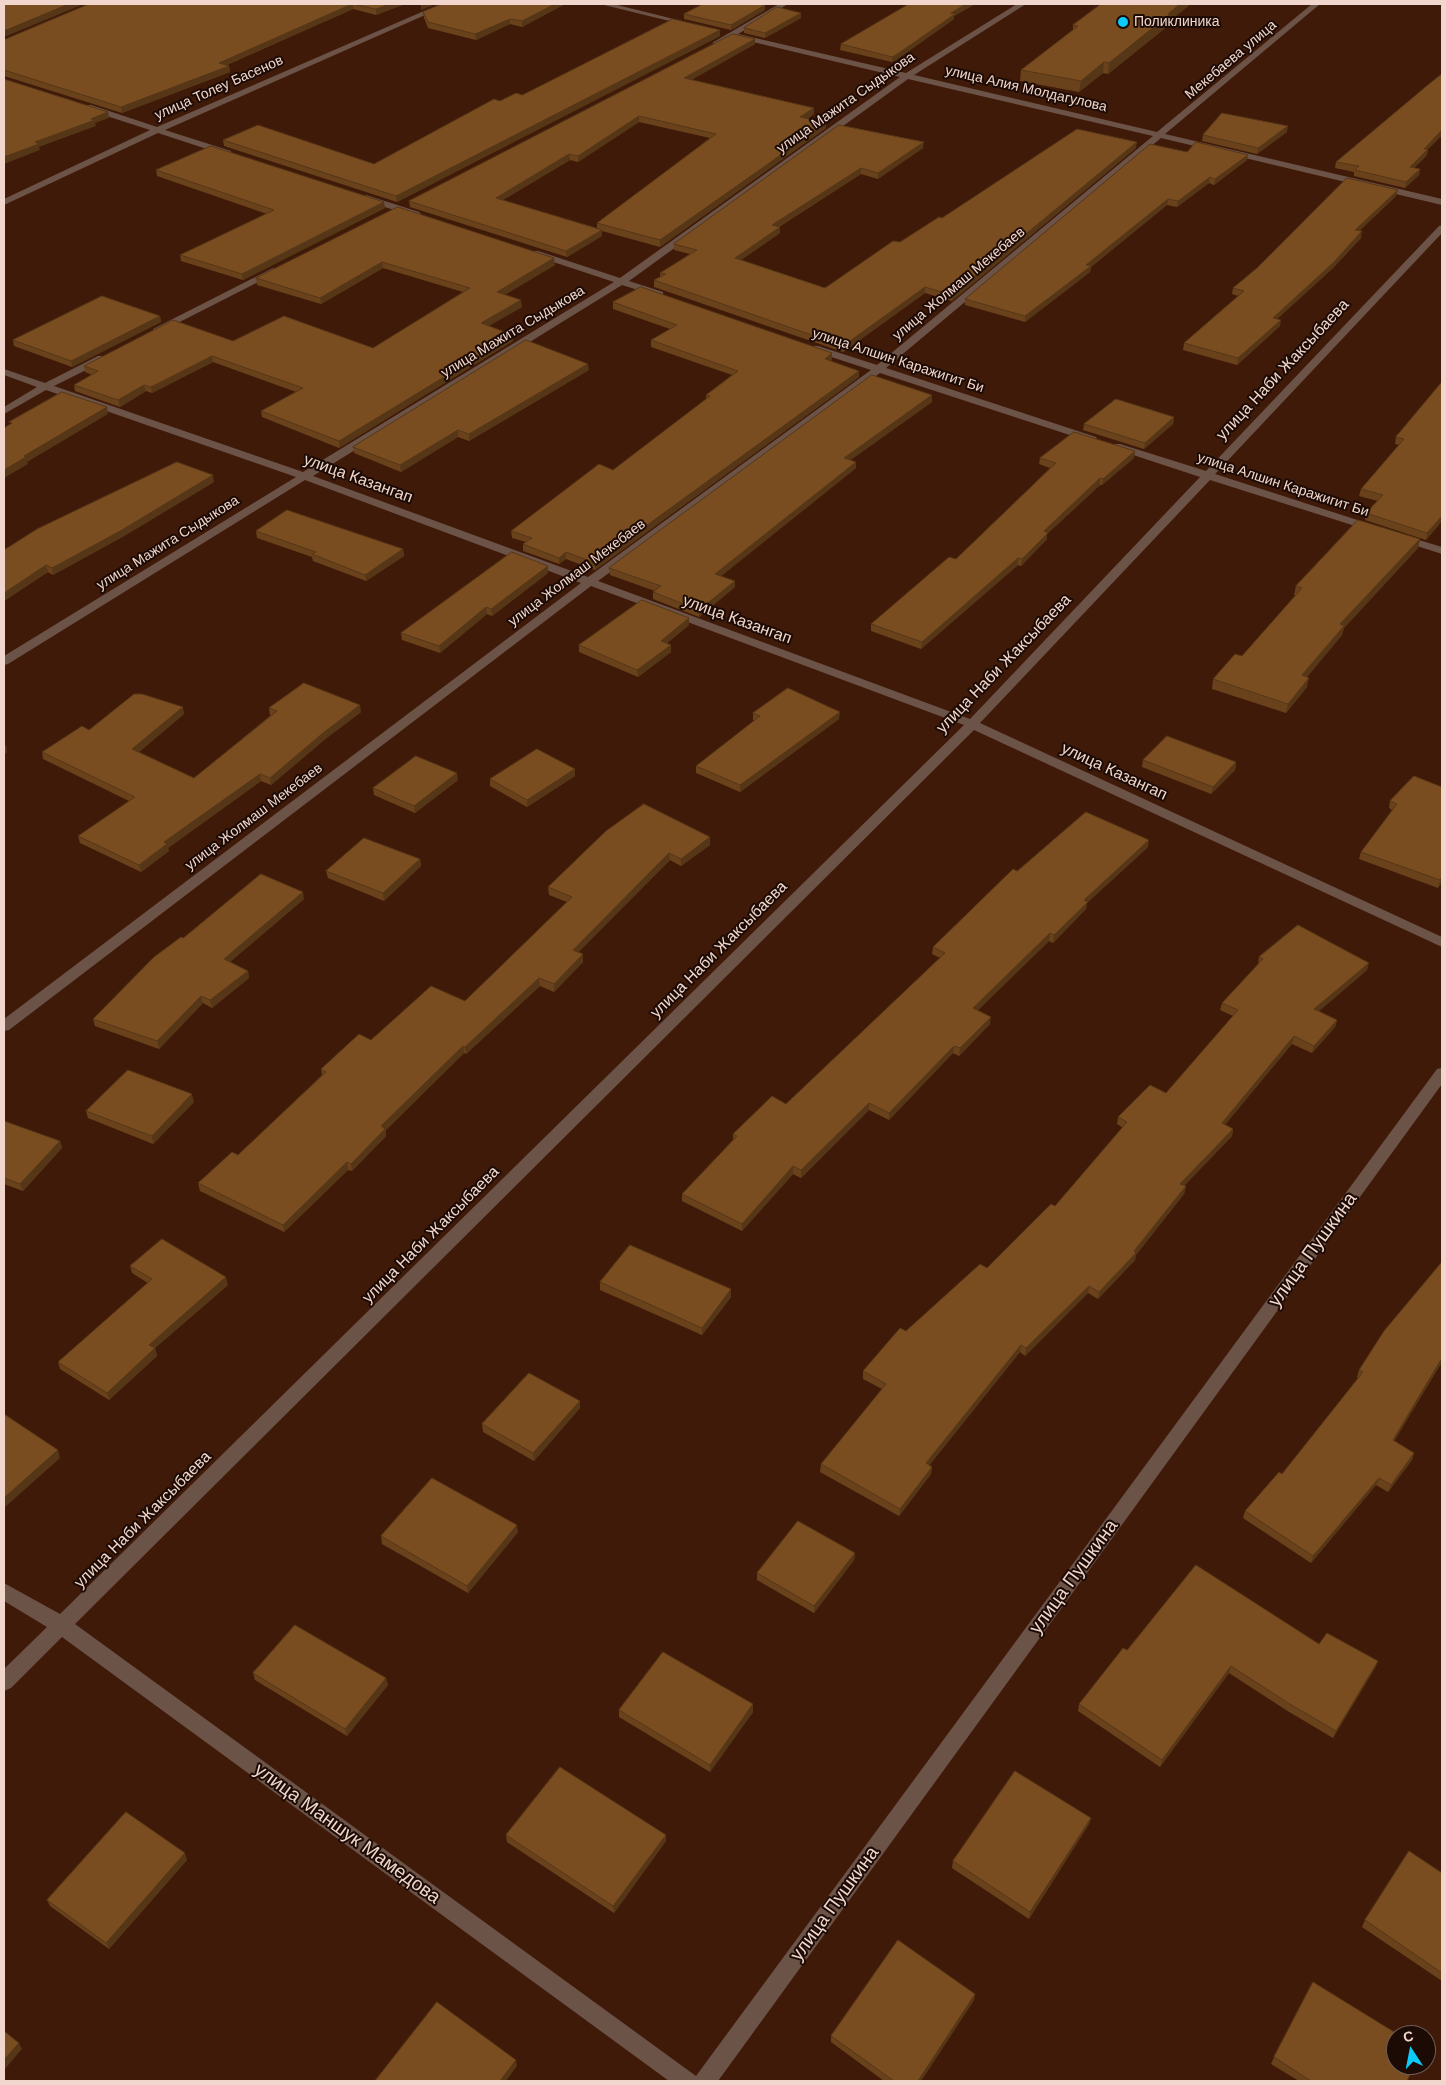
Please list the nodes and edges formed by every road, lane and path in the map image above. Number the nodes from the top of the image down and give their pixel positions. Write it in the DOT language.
graph roads {
  1 [pos="446,4"];
  2 [pos="604,4"];
  3 [pos="784,4"];
  4 [pos="1022,4"];
  5 [pos="1316,4"];
  6 [pos="696,26"];
  7 [pos="715,30"];
  8 [pos="734,34"];
  9 [pos="707,48"];
  10 [pos="908,75"];
  11 [pos="76,103"];
  12 [pos="158,130"];
  13 [pos="1161,135"];
  14 [pos="240,157"];
  15 [pos="351,193"];
  16 [pos="4,202"];
  17 [pos="1442,202"];
  18 [pos="426,217"];
  19 [pos="1442,228"];
  20 [pos="528,251"];
  21 [pos="283,266"];
  22 [pos="622,281"];
  23 [pos="668,297"];
  24 [pos="151,333"];
  25 [pos="805,344"];
  26 [pos="107,355"];
  27 [pos="878,370"];
  28 [pos="4,372"];
  29 [pos="46,386"];
  30 [pos="4,411"];
  31 [pos="304,476"];
  32 [pos="1207,476"];
  33 [pos="1442,551"];
  34 [pos="589,582"];
  35 [pos="4,661"];
  36 [pos="972,724"];
  37 [pos="1442,942"];
  38 [pos="4,1026"];
  39 [pos="1442,1074"];
  40 [pos="4,1591"];
  41 [pos="61,1625"];
  42 [pos="4,1682"];
  43 [pos="687,2081"];
  44 [pos="705,2081"];
  1 -- 12 [label="street, улица Толеу Басенов"];
  2 -- 6 [label="street"];
  3 -- 8 [label="street"];
  4 -- 10 [label="street, улица Мажита Сыдыкова"];
  5 -- 13 [label="street, Мекебаева улица"];
  7 -- 8 [label="street, улица Алия Молдагулова"];
  8 -- 9 [label="street"];
  8 -- 10 [label="street, улица Алия Молдагулова"];
  10 -- 13 [label="street, улица Алия Молдагулова"];
  10 -- 22 [label="street, улица Мажита Сыдыкова"];
  11 -- 12 [label="street"];
  12 -- 14 [label="street"];
  12 -- 16 [label="street, улица Толеу Басенов"];
  13 -- 17 [label="street, улица Алия Молдагулова"];
  13 -- 27 [label="street, улица Жолмаш Мекебаев"];
  15 -- 18 [label="street"];
  19 -- 32 [label="street, улица Наби Жаксыбаева"];
  20 -- 22 [label="street"];
  21 -- 24 [label="street"];
  22 -- 23 [label="street"];
  22 -- 31 [label="street, улица Мажита Сыдыкова"];
  25 -- 27 [label="street, улица Алшин Каражигит Би"];
  26 -- 29 [label="street"];
  27 -- 32 [label="street, улица Алшин Каражигит Би"];
  27 -- 34 [label="street, улица Жолмаш Мекебаев"];
  28 -- 29 [label="street, улица Казангап"];
  29 -- 30 [label="street"];
  29 -- 31 [label="street, улица Казангап"];
  31 -- 34 [label="street, улица Казангап"];
  31 -- 35 [label="street, улица Мажита Сыдыкова"];
  32 -- 33 [label="street, улица Алшин Каражигит Би"];
  32 -- 36 [label="street, улица Наби Жаксыбаева"];
  34 -- 36 [label="street, улица Казангап"];
  34 -- 38 [label="street, улица Жолмаш Мекебаев"];
  36 -- 37 [label="street, улица Казангап"];
  36 -- 41 [label="street, улица Наби Жаксыбаева"];
  39 -- 44 [label="street, улица Пушкина"];
  40 -- 41 [label="street, улица Маншук Мамедова"];
  41 -- 42 [label="street, улица Наби Жаксыбаева"];
  41 -- 43 [label="street, улица Маншук Мамедова"];
}
